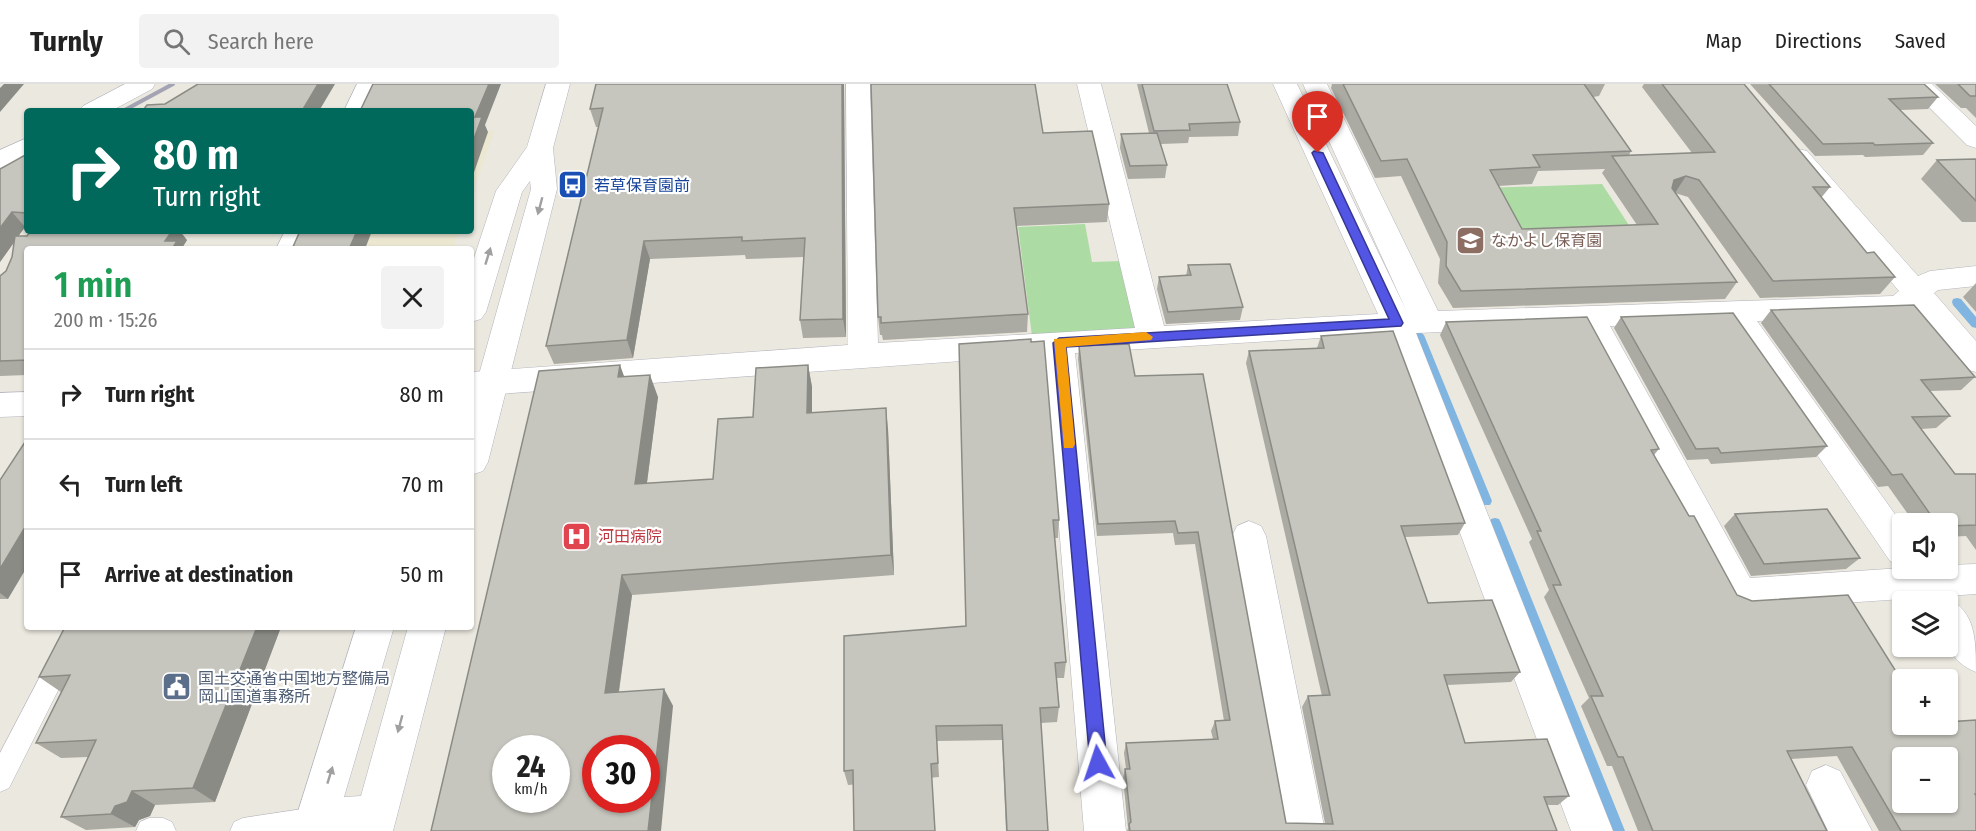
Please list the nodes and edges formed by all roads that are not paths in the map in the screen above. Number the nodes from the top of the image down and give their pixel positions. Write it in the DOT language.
graph roads {
  1 [pos="143,84"];
  2 [pos="369,84"];
  3 [pos="558,84"];
  4 [pos="858,84"];
  5 [pos="1089,84"];
  6 [pos="1285,84"];
  7 [pos="1315,84"];
  8 [pos="1918,84"];
  9 [pos="98,108"];
  10 [pos="357,108"];
  11 [pos="1780,136"];
  12 [pos="1976,140"];
  13 [pos="24,148"];
  14 [pos="540,148"];
  15 [pos="0,160"];
  16 [pos="1976,276"];
  17 [pos="1917,293"];
  18 [pos="1738,301"];
  19 [pos="474,302"];
  20 [pos="1591,318"];
  21 [pos="1412,323"];
  22 [pos="1152,337"];
  23 [pos="1059,343"];
  24 [pos="862,355"];
  25 [pos="1976,361"];
  26 [pos="482,383"];
  27 [pos="24,404"];
  28 [pos="0,405"];
  29 [pos="474,440"];
  30 [pos="1249,536"];
  31 [pos="1892,536"];
  32 [pos="1976,579"];
  33 [pos="1926,584"];
  34 [pos="76,630"];
  35 [pos="374,630"];
  36 [pos="425,630"];
  37 [pos="1958,630"];
  38 [pos="1976,655"];
  39 [pos="415,669"];
  40 [pos="361,673"];
  41 [pos="0,779"];
  42 [pos="1826,785"];
  43 [pos="374,823"];
  44 [pos="315,825"];
  45 [pos="149,831"];
  46 [pos="163,831"];
  47 [pos="243,831"];
  48 [pos="1105,831"];
  49 [pos="1304,831"];
  50 [pos="1592,831"];
  51 [pos="1851,831"];
  1 -- 9 [label="street"];
  2 -- 10 [label="street"];
  3 -- 14 [label="street"];
  4 -- 24 [label="street"];
  5 -- 22 [label="street"];
  6 -- 21 [label="street"];
  7 -- 21 [label="street"];
  8 -- 12 [label="street"];
  11 -- 17 [label="street"];
  13 -- 15 [label="street"];
  19 -- 14 [label="street, one-way"];
  14 -- 26 [label="street, one-way"];
  16 -- 17 [label="street"];
  17 -- 18 [label="street"];
  17 -- 25 [label="street"];
  18 -- 20 [label="street"];
  18 -- 31 [label="street"];
  20 -- 21 [label="street"];
  20 -- 33 [label="street"];
  21 -- 22 [label="street"];
  21 -- 50 [label="street"];
  22 -- 23 [label="street"];
  23 -- 24 [label="street"];
  23 -- 48 [label="street"];
  24 -- 26 [label="street"];
  26 -- 29 [label="street"];
  27 -- 28 [label="street"];
  30 -- 49 [label="street"];
  32 -- 33 [label="street"];
  34 -- 41 [label="lane"];
  35 -- 40 [label="street"];
  36 -- 39 [label="street"];
  37 -- 38 [label="street"];
  39 -- 40 [label="street"];
  39 -- 43 [label="street, one-way"];
  44 -- 40 [label="street, one-way"];
  42 -- 51 [label="street"];
  43 -- 44 [label="street"];
  44 -- 47 [label="lane"];
  45 -- 46 [label="lane"];
}
